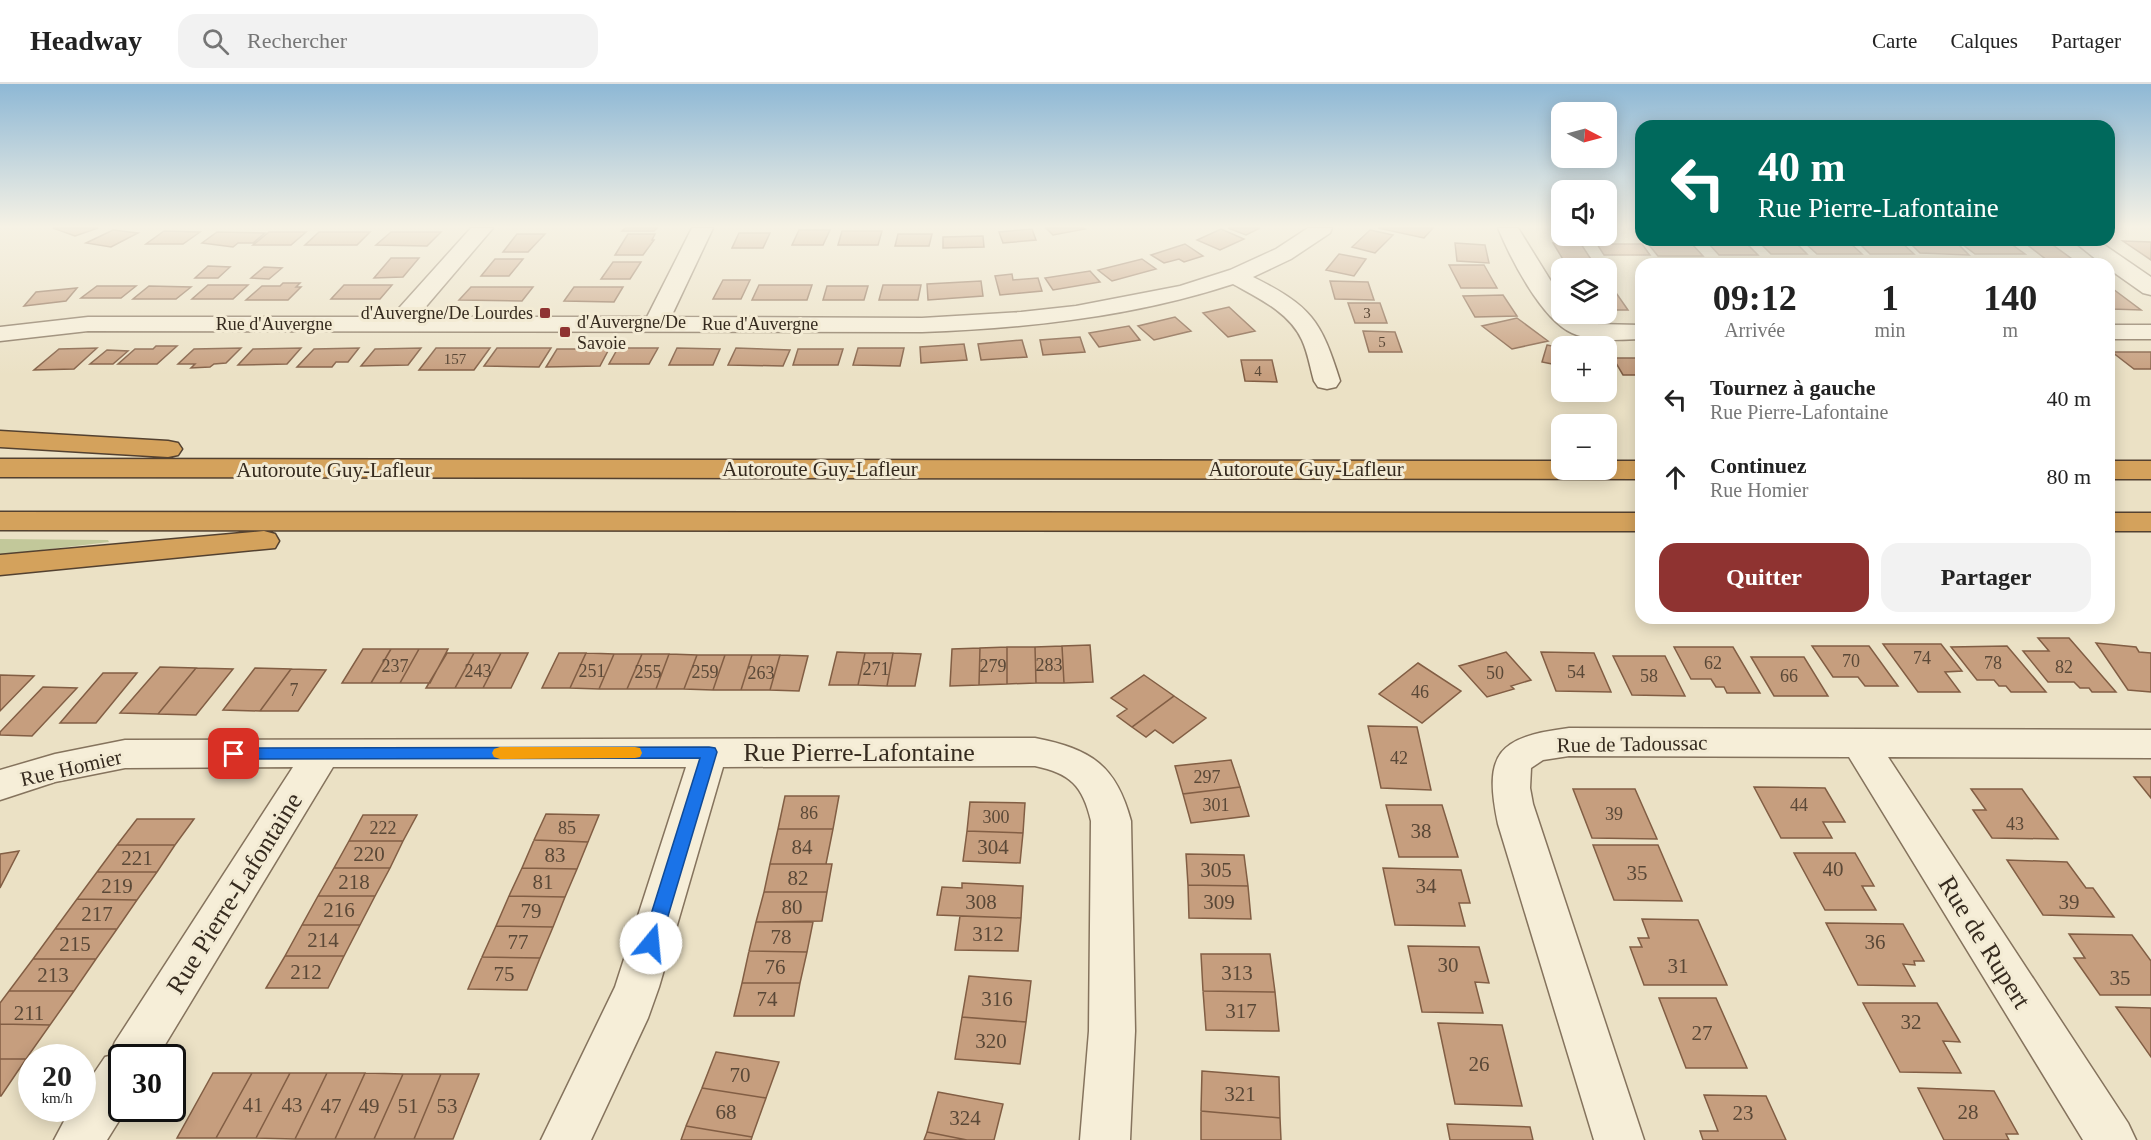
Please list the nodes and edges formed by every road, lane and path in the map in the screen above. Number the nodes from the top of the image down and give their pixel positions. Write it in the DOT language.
graph roads {
  1 [pos="439,277"];
  2 [pos="678,277"];
  3 [pos="1229,277"];
  4 [pos="1236,277"];
  5 [pos="1537,277"];
  6 [pos="2136,277"];
  7 [pos="2151,288"];
  8 [pos="656,323"];
  9 [pos="398,324"];
  10 [pos="1635,332"];
  11 [pos="2115,332"];
  12 [pos="2151,332"];
  13 [pos="0,334"];
  14 [pos="1327,381"];
  15 [pos="0,439"];
  16 [pos="0,468"];
  17 [pos="541,470"];
  18 [pos="1635,470"];
  19 [pos="2115,470"];
  20 [pos="2151,470"];
  21 [pos="0,521"];
  22 [pos="508,522"];
  23 [pos="1635,522"];
  24 [pos="2115,522"];
  25 [pos="2151,522"];
  26 [pos="0,565"];
  27 [pos="1860,744"];
  28 [pos="2151,744"];
  29 [pos="709,752"];
  30 [pos="322,753"];
  31 [pos="0,785"];
  32 [pos="140,1044"];
  33 [pos="108,1095"];
  34 [pos="79,1140"];
  35 [pos="566,1140"];
  36 [pos="1105,1140"];
  37 [pos="1619,1140"];
  38 [pos="2111,1140"];
  1 -- 9 [label="street"];
  2 -- 8 [label="street"];
  3 -- 8 [label="street, Rue d'Auvergne"];
  4 -- 14 [label="street"];
  5 -- 10 [label="street"];
  6 -- 7 [label="street"];
  8 -- 9 [label="street, Rue d'Auvergne"];
  9 -- 13 [label="street, Rue d'Auvergne"];
  11 -- 12 [label="street"];
  15 -- 17 [label="highway"];
  16 -- 17 [label="highway, Autoroute Guy-Lafleur"];
  17 -- 18 [label="highway, Autoroute Guy-Lafleur"];
  19 -- 20 [label="highway"];
  21 -- 22 [label="highway"];
  22 -- 23 [label="highway"];
  22 -- 26 [label="highway"];
  24 -- 25 [label="highway"];
  27 -- 28 [label="street, Rue de Tadoussac"];
  27 -- 37 [label="street, Rue de Tadoussac"];
  27 -- 38 [label="street, Rue de Rupert"];
  29 -- 30 [label="street, Rue Pierre-Lafontaine"];
  29 -- 35 [label="street"];
  29 -- 36 [label="street, Rue Pierre-Lafontaine"];
  30 -- 31 [label="street, Rue Homier"];
  30 -- 32 [label="street, Rue Pierre-Lafontaine"];
  33 -- 34 [label="street"];
}
